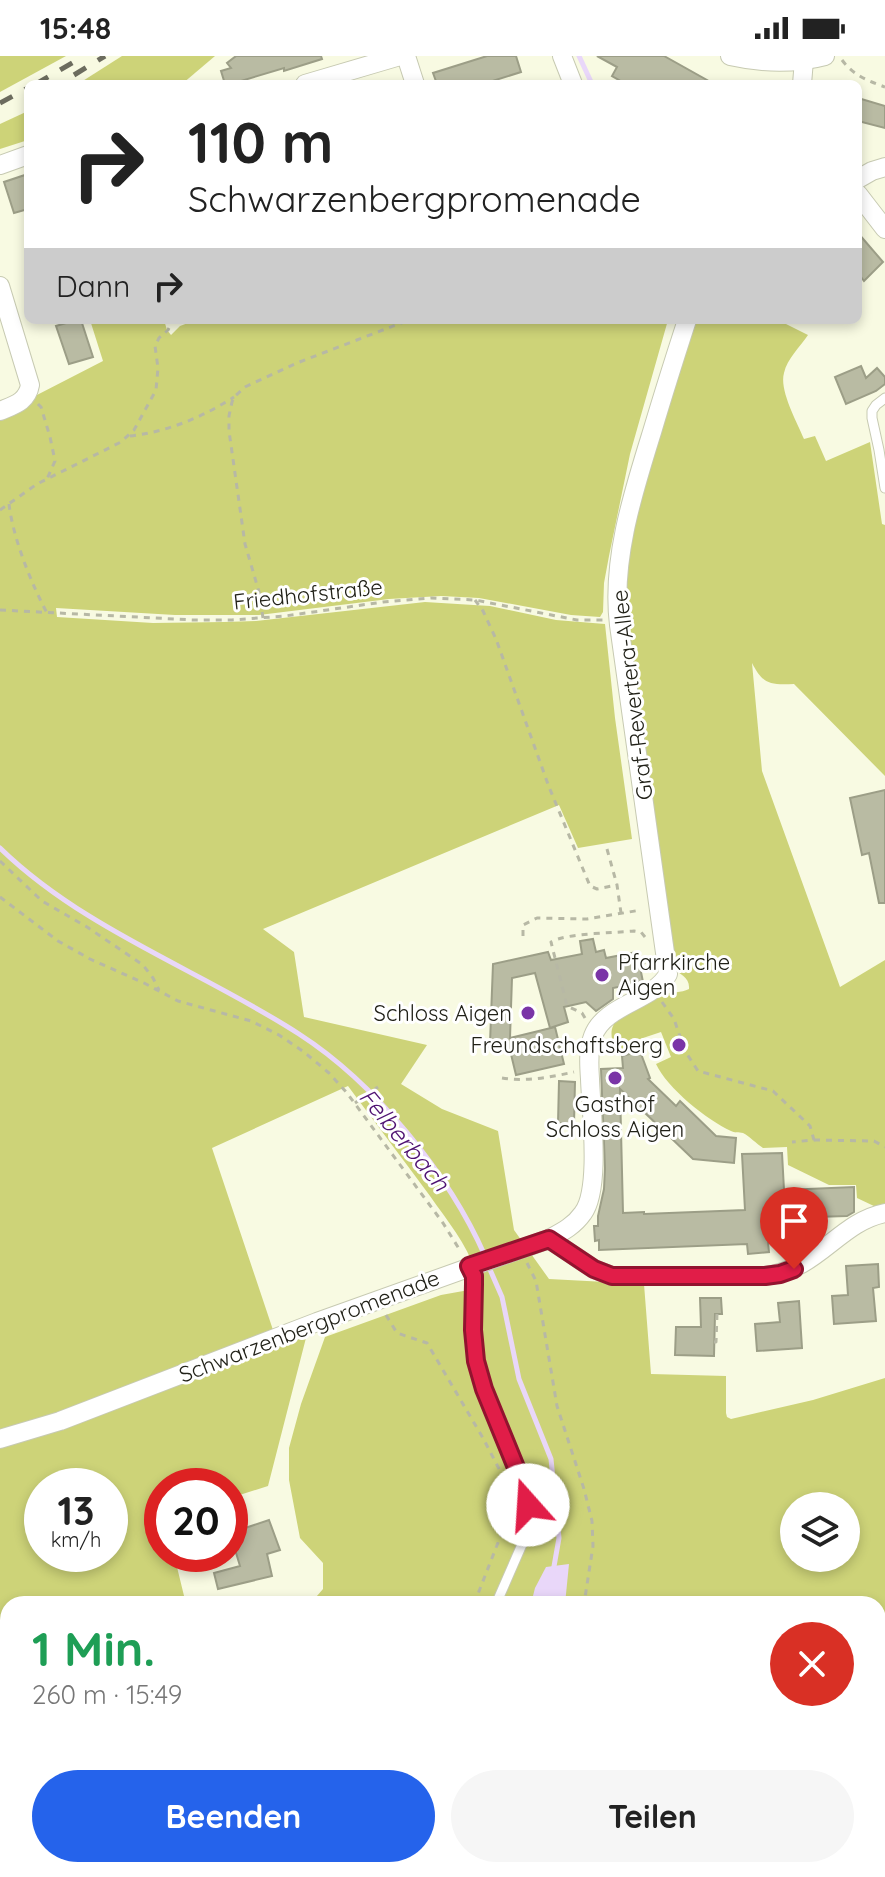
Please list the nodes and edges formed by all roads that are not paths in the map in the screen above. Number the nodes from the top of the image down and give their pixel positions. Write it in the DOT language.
graph roads {
  1 [pos="403,56"];
  2 [pos="562,56"];
  3 [pos="730,56"];
  4 [pos="825,56"];
  5 [pos="804,60"];
  6 [pos="319,80"];
  7 [pos="413,80"];
  8 [pos="571,80"];
  9 [pos="801,80"];
  10 [pos="24,156"];
  11 [pos="0,165"];
  12 [pos="885,167"];
  13 [pos="862,177"];
  14 [pos="862,199"];
  15 [pos="885,229"];
  16 [pos="0,286"];
  17 [pos="686,324"];
  18 [pos="885,398"];
  19 [pos="0,411"];
  20 [pos="885,488"];
  21 [pos="591,1041"];
  22 [pos="885,1213"];
  23 [pos="549,1239"];
  24 [pos="474,1265"];
  25 [pos="0,1439"];
  26 [pos="499,1596"];
  1 -- 6 [label="street"];
  1 -- 7 [label="street"];
  2 -- 8 [label="street"];
  3 -- 5 [label="street"];
  4 -- 5 [label="street"];
  5 -- 9 [label="street"];
  10 -- 11 [label="street"];
  12 -- 13 [label="street"];
  14 -- 15 [label="street"];
  16 -- 19 [label="street"];
  17 -- 21 [label="street, Graf-Revertera-Allee"];
  18 -- 20 [label="lane"];
  21 -- 23 [label="street, Schwarzenbergpromenade"];
  22 -- 23 [label="street"];
  23 -- 24 [label="street, Schwarzenbergpromenade"];
  24 -- 25 [label="street, Schwarzenbergpromenade"];
  24 -- 26 [label="lane"];
}
